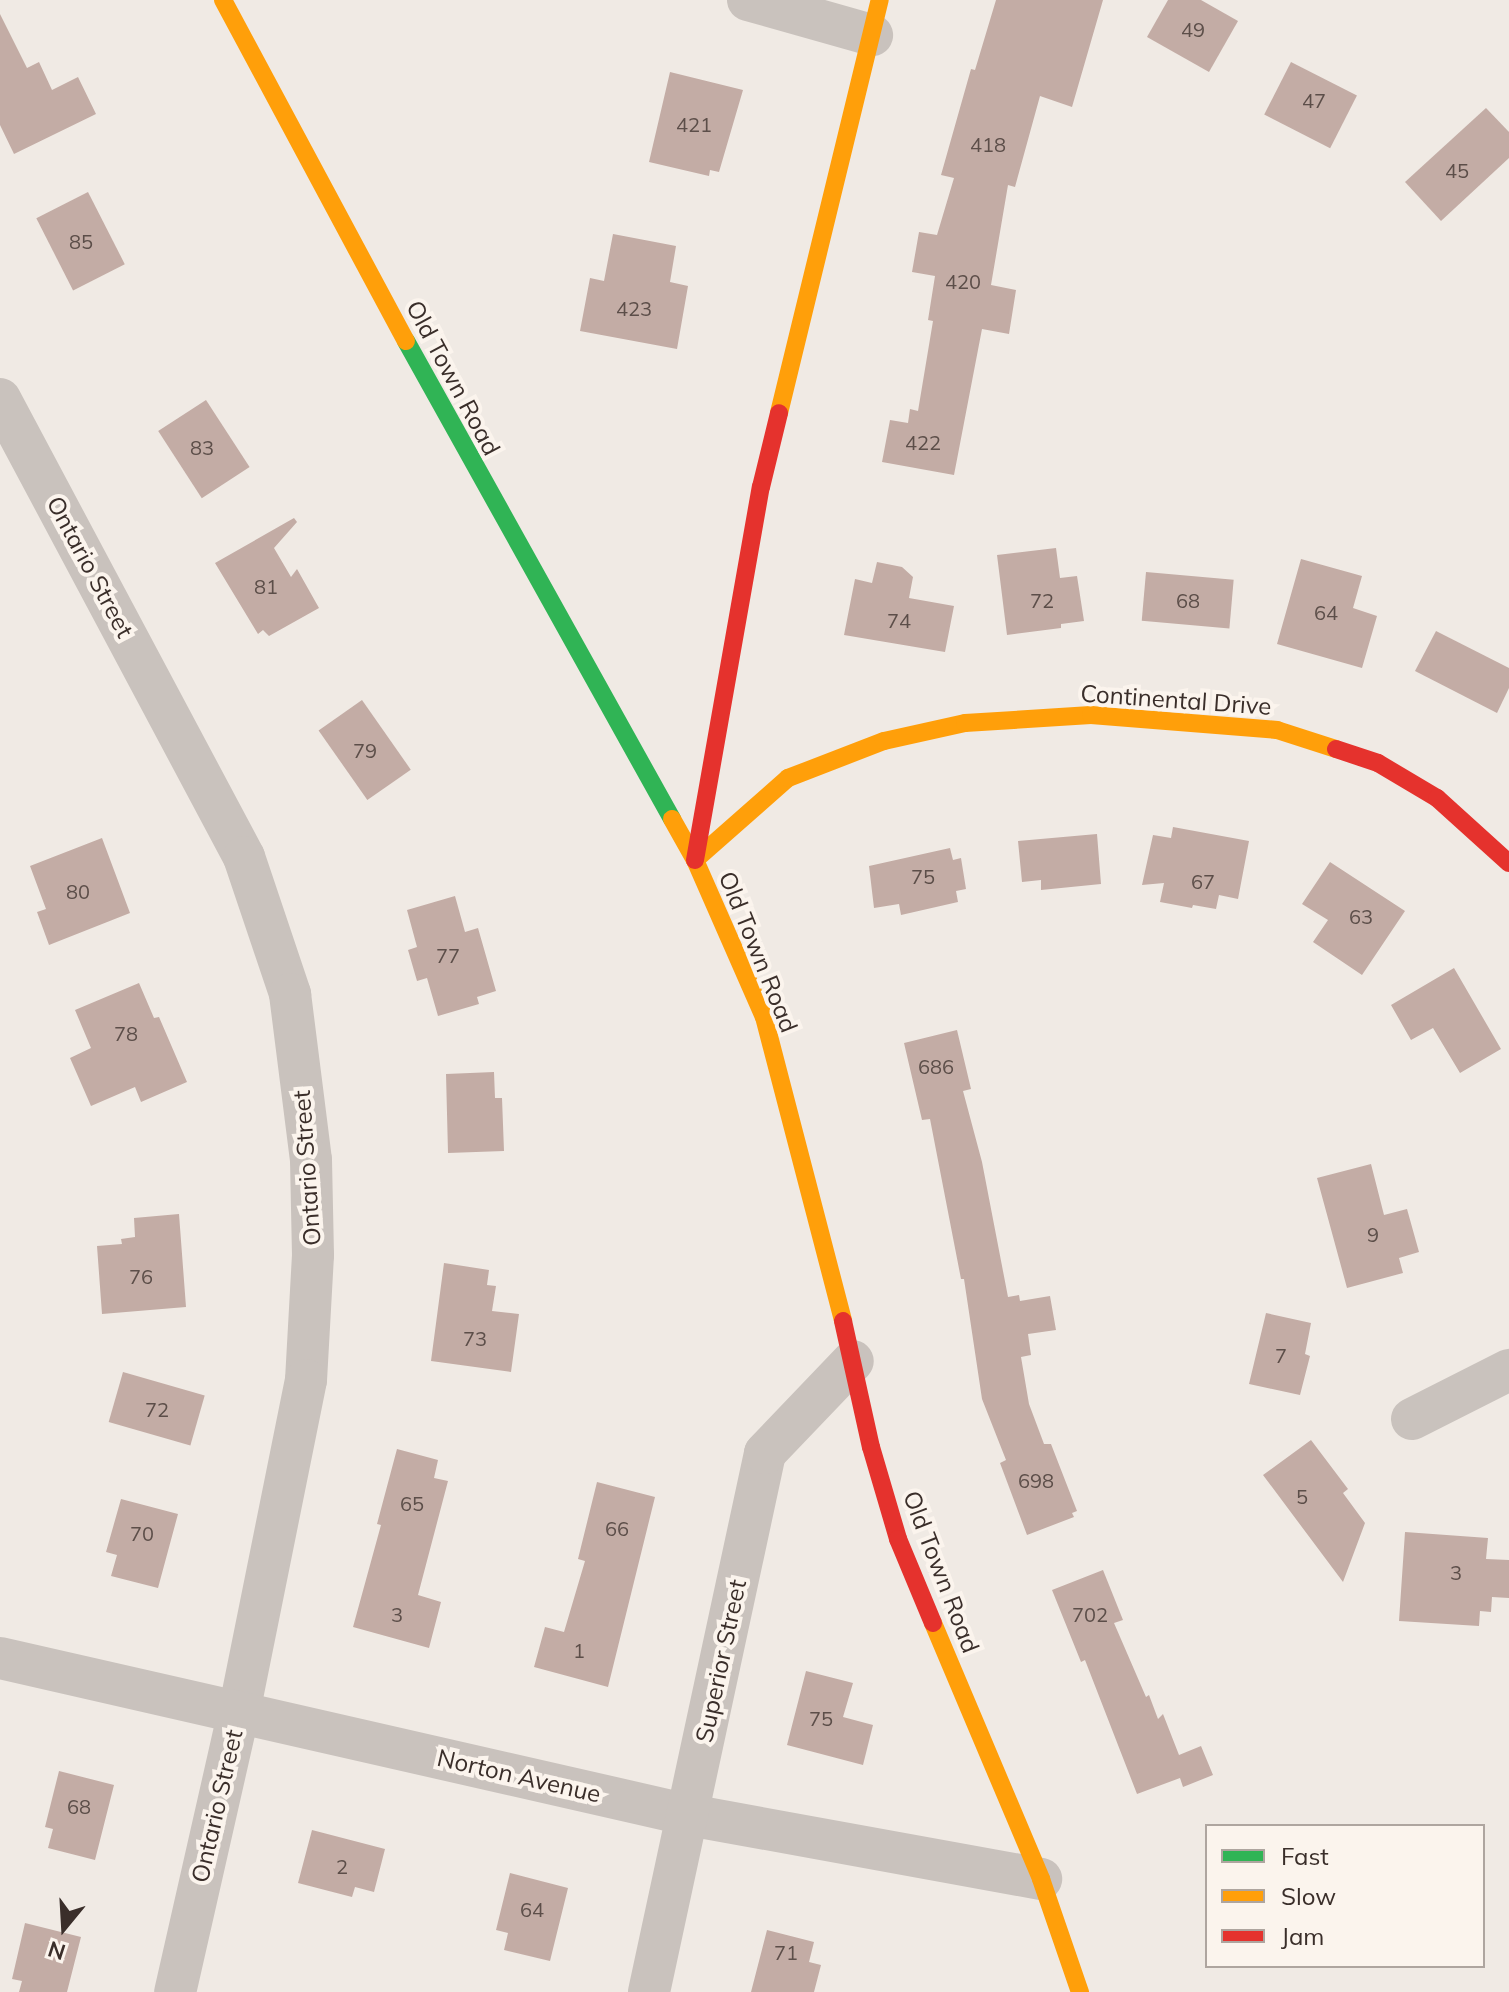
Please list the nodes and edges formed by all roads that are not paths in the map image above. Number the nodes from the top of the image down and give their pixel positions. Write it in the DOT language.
graph roads {
  1 [pos="223,0"];
  2 [pos="748,0"];
  3 [pos="876,17"];
  4 [pos="0,399"];
  5 [pos="695,860"];
  6 [pos="1509,863"];
  7 [pos="853,1361"];
  8 [pos="1509,1370"];
  9 [pos="1412,1419"];
  10 [pos="0,1658"];
  11 [pos="239,1711"];
  12 [pos="689,1815"];
  13 [pos="1041,1879"];
  14 [pos="175,1992"];
  15 [pos="649,1992"];
  16 [pos="1080,1992"];
  1 -- 5 [label="main road, Old Town Road"];
  2 -- 3 [label="street"];
  3 -- 5 [label="main road"];
  4 -- 11 [label="street, Ontario Street"];
  5 -- 6 [label="main road, Continental Drive"];
  5 -- 7 [label="main road, Old Town Road"];
  7 -- 12 [label="street, Superior Street"];
  7 -- 13 [label="main road, Old Town Road"];
  8 -- 9 [label="street"];
  10 -- 11 [label="street, Norton Avenue"];
  11 -- 12 [label="street, Norton Avenue"];
  11 -- 14 [label="street, Ontario Street"];
  12 -- 13 [label="street, Norton Avenue"];
  12 -- 15 [label="street, Superior Street"];
  13 -- 16 [label="main road, Old Town Road"];
}
